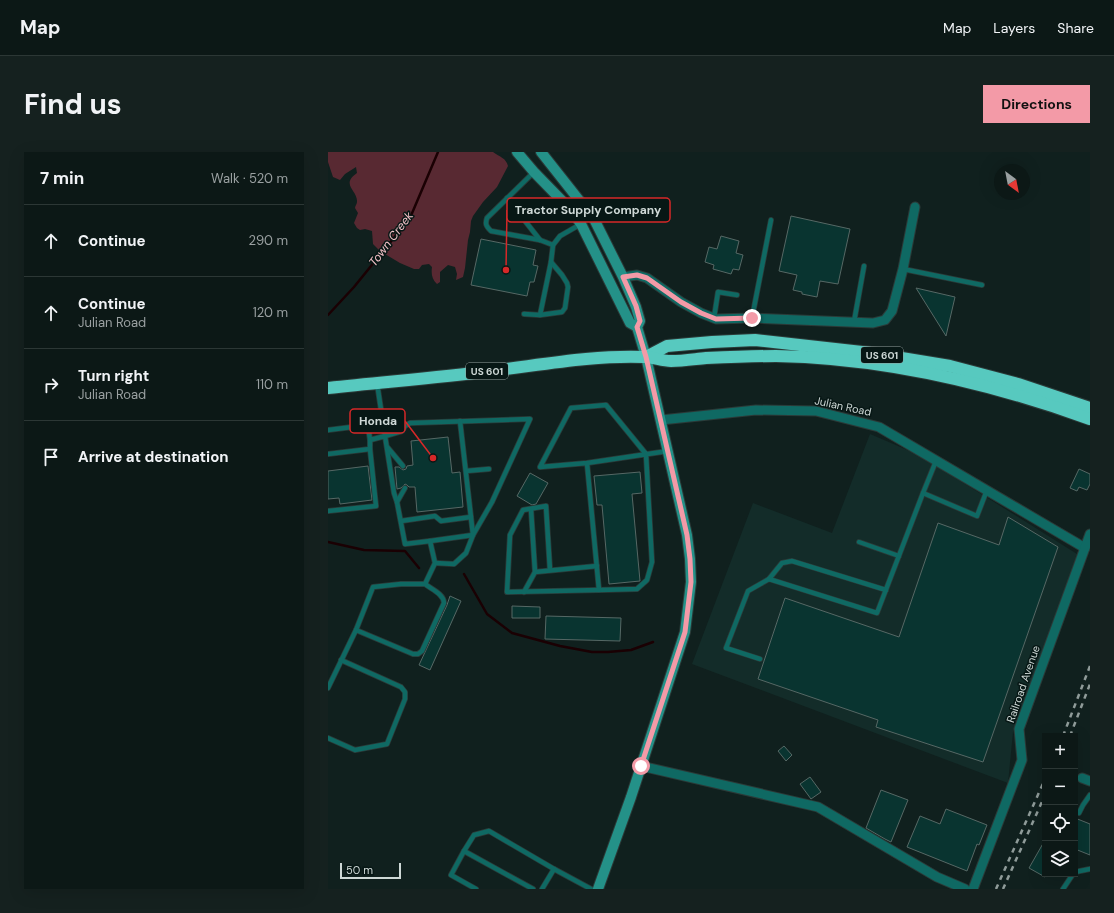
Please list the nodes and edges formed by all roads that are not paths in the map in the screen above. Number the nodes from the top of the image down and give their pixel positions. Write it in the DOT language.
graph roads {
  1 [pos="517,152"];
  2 [pos="541,152"];
  3 [pos="534,172"];
  4 [pos="507,198"];
  5 [pos="915,207"];
  6 [pos="771,220"];
  7 [pos="581,224"];
  8 [pos="540,240"];
  9 [pos="553,245"];
  10 [pos="551,262"];
  11 [pos="864,266"];
  12 [pos="903,269"];
  13 [pos="623,277"];
  14 [pos="982,285"];
  15 [pos="736,295"];
  16 [pos="524,314"];
  17 [pos="540,315"];
  18 [pos="714,318"];
  19 [pos="752,318"];
  20 [pos="854,322"];
  21 [pos="637,327"];
  22 [pos="646,357"];
  23 [pos="377,383"];
  24 [pos="328,388"];
  25 [pos="1090,407"];
  26 [pos="1090,419"];
  27 [pos="661,420"];
  28 [pos="460,421"];
  29 [pos="328,430"];
  30 [pos="385,436"];
  31 [pos="370,440"];
  32 [pos="387,447"];
  33 [pos="370,449"];
  34 [pos="668,451"];
  35 [pos="328,454"];
  36 [pos="646,454"];
  37 [pos="936,461"];
  38 [pos="587,463"];
  39 [pos="403,466"];
  40 [pos="489,469"];
  41 [pos="466,471"];
  42 [pos="405,488"];
  43 [pos="987,490"];
  44 [pos="923,493"];
  45 [pos="397,502"];
  46 [pos="530,509"];
  47 [pos="328,511"];
  48 [pos="471,517"];
  49 [pos="401,521"];
  50 [pos="1090,534"];
  51 [pos="473,535"];
  52 [pos="430,541"];
  53 [pos="859,542"];
  54 [pos="1085,548"];
  55 [pos="899,556"];
  56 [pos="436,563"];
  57 [pos="597,566"];
  58 [pos="550,570"];
  59 [pos="535,572"];
  60 [pos="769,579"];
  61 [pos="425,584"];
  62 [pos="599,590"];
  63 [pos="886,590"];
  64 [pos="524,592"];
  65 [pos="356,630"];
  66 [pos="760,659"];
  67 [pos="341,660"];
  68 [pos="328,688"];
  69 [pos="328,738"];
  70 [pos="641,766"];
  71 [pos="1090,795"];
  72 [pos="1080,813"];
  73 [pos="464,851"];
  74 [pos="1090,868"];
  75 [pos="554,870"];
  76 [pos="1078,872"];
  77 [pos="1071,877"];
  78 [pos="476,889"];
  79 [pos="533,889"];
  80 [pos="542,889"];
  81 [pos="591,889"];
  82 [pos="598,889"];
  83 [pos="965,889"];
  84 [pos="973,889"];
  85 [pos="1063,889"];
  1 -- 3 [label="street"];
  2 -- 13 [label="street"];
  3 -- 4 [label="lane"];
  3 -- 7 [label="street"];
  4 -- 8 [label="lane"];
  4 -- 8 [label="lane"];
  5 -- 12 [label="street"];
  6 -- 19 [label="lane"];
  7 -- 9 [label="lane"];
  7 -- 21 [label="street"];
  8 -- 9 [label="lane"];
  9 -- 10 [label="lane"];
  10 -- 17 [label="lane"];
  10 -- 17 [label="lane"];
  11 -- 20 [label="lane"];
  12 -- 14 [label="lane"];
  12 -- 20 [label="street"];
  13 -- 18 [label="street"];
  13 -- 21 [label="street"];
  15 -- 18 [label="lane"];
  16 -- 17 [label="lane"];
  18 -- 19 [label="street"];
  19 -- 20 [label="street"];
  21 -- 22 [label="street"];
  22 -- 23 [label="highway, US 601"];
  22 -- 25 [label="highway, US 601"];
  22 -- 26 [label="highway, US 601"];
  22 -- 27 [label="street"];
  23 -- 24 [label="highway, US 601"];
  23 -- 30 [label="lane"];
  27 -- 34 [label="street"];
  27 -- 37 [label="street, Julian Road"];
  28 -- 30 [label="lane"];
  28 -- 41 [label="lane"];
  28 -- 51 [label="lane"];
  29 -- 31 [label="lane"];
  30 -- 31 [label="lane"];
  30 -- 32 [label="lane"];
  31 -- 33 [label="lane"];
  32 -- 39 [label="lane"];
  32 -- 45 [label="lane"];
  33 -- 35 [label="lane"];
  33 -- 47 [label="lane"];
  34 -- 36 [label="lane"];
  34 -- 70 [label="street"];
  36 -- 38 [label="lane"];
  36 -- 38 [label="lane"];
  36 -- 62 [label="lane"];
  37 -- 43 [label="street, Julian Road"];
  37 -- 44 [label="lane"];
  38 -- 57 [label="lane"];
  40 -- 41 [label="lane"];
  41 -- 48 [label="lane"];
  42 -- 45 [label="lane"];
  43 -- 44 [label="lane"];
  43 -- 54 [label="street, Julian Road"];
  44 -- 55 [label="lane"];
  45 -- 49 [label="lane"];
  46 -- 58 [label="lane"];
  46 -- 59 [label="lane"];
  46 -- 64 [label="lane"];
  48 -- 49 [label="lane"];
  48 -- 51 [label="lane"];
  49 -- 52 [label="lane"];
  50 -- 54 [label="street, Railroad Avenue"];
  51 -- 52 [label="lane"];
  51 -- 56 [label="lane"];
  52 -- 56 [label="lane"];
  53 -- 55 [label="lane"];
  54 -- 84 [label="street, Railroad Avenue"];
  55 -- 63 [label="lane"];
  56 -- 61 [label="lane"];
  57 -- 58 [label="lane"];
  57 -- 62 [label="lane"];
  58 -- 59 [label="lane"];
  59 -- 64 [label="lane"];
  60 -- 63 [label="lane"];
  60 -- 63 [label="lane"];
  60 -- 66 [label="lane"];
  61 -- 65 [label="lane"];
  61 -- 65 [label="lane"];
  62 -- 64 [label="lane"];
  65 -- 67 [label="lane"];
  67 -- 68 [label="lane"];
  67 -- 69 [label="lane"];
  70 -- 82 [label="street"];
  70 -- 83 [label="street"];
  71 -- 72 [label="lane"];
  73 -- 75 [label="lane"];
  73 -- 78 [label="lane"];
  73 -- 79 [label="lane"];
  74 -- 76 [label="lane"];
  75 -- 80 [label="lane"];
  75 -- 81 [label="lane"];
  77 -- 85 [label="lane"];
}
